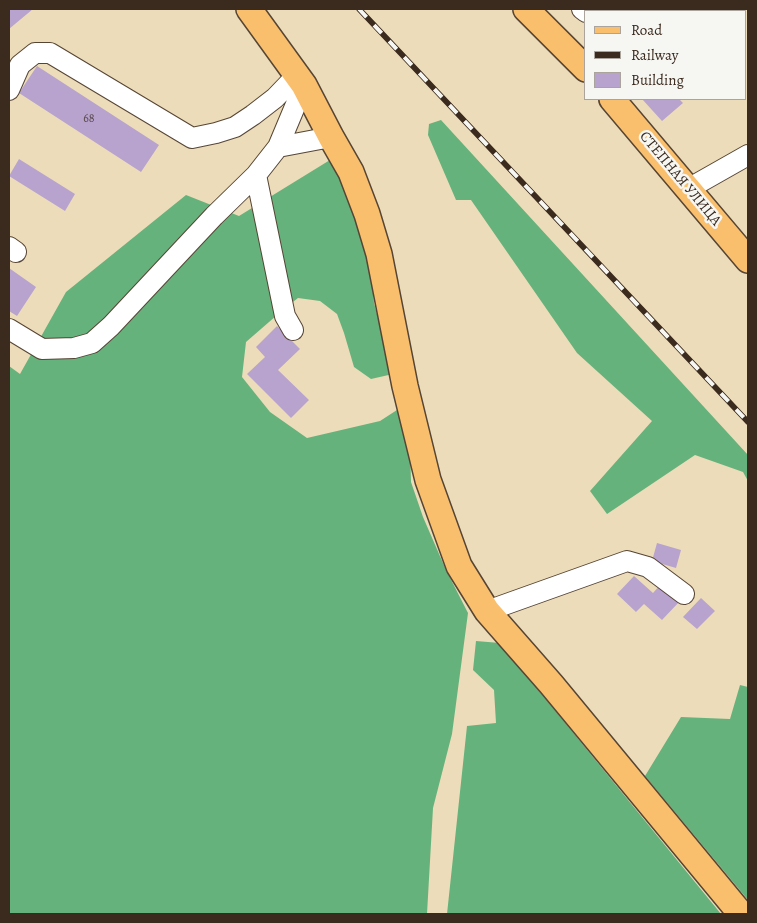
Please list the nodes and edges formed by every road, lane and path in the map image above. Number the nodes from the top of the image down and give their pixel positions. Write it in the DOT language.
graph roads {
  1 [pos="249,9"];
  2 [pos="526,9"];
  3 [pos="584,67"];
  4 [pos="300,80"];
  5 [pos="9,90"];
  6 [pos="613,100"];
  7 [pos="331,137"];
  8 [pos="278,147"];
  9 [pos="748,155"];
  10 [pos="256,175"];
  11 [pos="688,189"];
  12 [pos="748,260"];
  13 [pos="9,329"];
  14 [pos="293,330"];
  15 [pos="684,594"];
  16 [pos="487,611"];
  17 [pos="741,914"];
  1 -- 4 [label="main road"];
  2 -- 3 [label="main road"];
  4 -- 5 [label="street"];
  4 -- 7 [label="main road"];
  4 -- 8 [label="street"];
  6 -- 11 [label="main road, СТЕПНАЯ УЛИЦА"];
  7 -- 8 [label="street"];
  7 -- 16 [label="main road"];
  8 -- 10 [label="street"];
  9 -- 11 [label="street"];
  10 -- 13 [label="street"];
  10 -- 14 [label="street"];
  11 -- 12 [label="main road, СТЕПНАЯ УЛИЦА"];
  15 -- 16 [label="street"];
  16 -- 17 [label="main road"];
}
